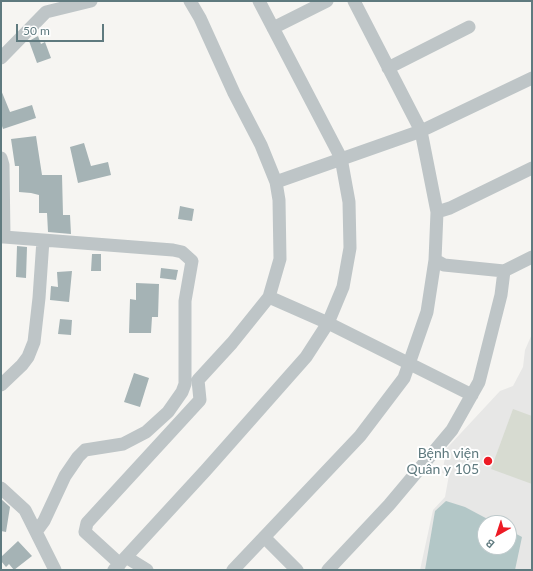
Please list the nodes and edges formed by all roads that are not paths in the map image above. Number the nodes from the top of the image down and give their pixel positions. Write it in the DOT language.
graph roads {
  1 [pos="91,1"];
  2 [pos="190,1"];
  3 [pos="259,1"];
  4 [pos="327,1"];
  5 [pos="354,1"];
  6 [pos="469,27"];
  7 [pos="273,28"];
  8 [pos="1,58"];
  9 [pos="388,68"];
  10 [pos="532,78"];
  11 [pos="421,131"];
  12 [pos="1,158"];
  13 [pos="341,158"];
  14 [pos="532,168"];
  15 [pos="276,182"];
  16 [pos="437,212"];
  17 [pos="3,237"];
  18 [pos="43,240"];
  19 [pos="532,257"];
  20 [pos="435,260"];
  21 [pos="504,271"];
  22 [pos="269,297"];
  23 [pos="328,322"];
  24 [pos="409,363"];
  25 [pos="1,385"];
  26 [pos="472,395"];
  27 [pos="1,488"];
  28 [pos="36,532"];
  29 [pos="264,537"];
  30 [pos="120,564"];
  31 [pos="55,570"];
  32 [pos="147,570"];
  33 [pos="233,570"];
  34 [pos="297,570"];
  35 [pos="328,570"];
  1 -- 8 [label="street"];
  2 -- 15 [label="street"];
  3 -- 7 [label="street"];
  4 -- 7 [label="street"];
  5 -- 9 [label="street"];
  6 -- 9 [label="street"];
  7 -- 13 [label="street"];
  9 -- 11 [label="street"];
  10 -- 11 [label="street"];
  11 -- 13 [label="street"];
  11 -- 16 [label="street"];
  12 -- 17 [label="street"];
  13 -- 15 [label="street"];
  13 -- 23 [label="street"];
  14 -- 16 [label="street"];
  15 -- 22 [label="street"];
  16 -- 20 [label="street"];
  17 -- 18 [label="street"];
  18 -- 25 [label="street"];
  18 -- 28 [label="street"];
  19 -- 21 [label="street"];
  20 -- 21 [label="street"];
  20 -- 24 [label="street"];
  21 -- 26 [label="street"];
  22 -- 23 [label="street"];
  22 -- 30 [label="street"];
  23 -- 24 [label="street"];
  23 -- 30 [label="street"];
  24 -- 26 [label="street"];
  24 -- 29 [label="street"];
  26 -- 35 [label="street"];
  27 -- 28 [label="street"];
  28 -- 31 [label="street"];
  29 -- 33 [label="street"];
  29 -- 34 [label="street"];
  30 -- 32 [label="street"];
}
